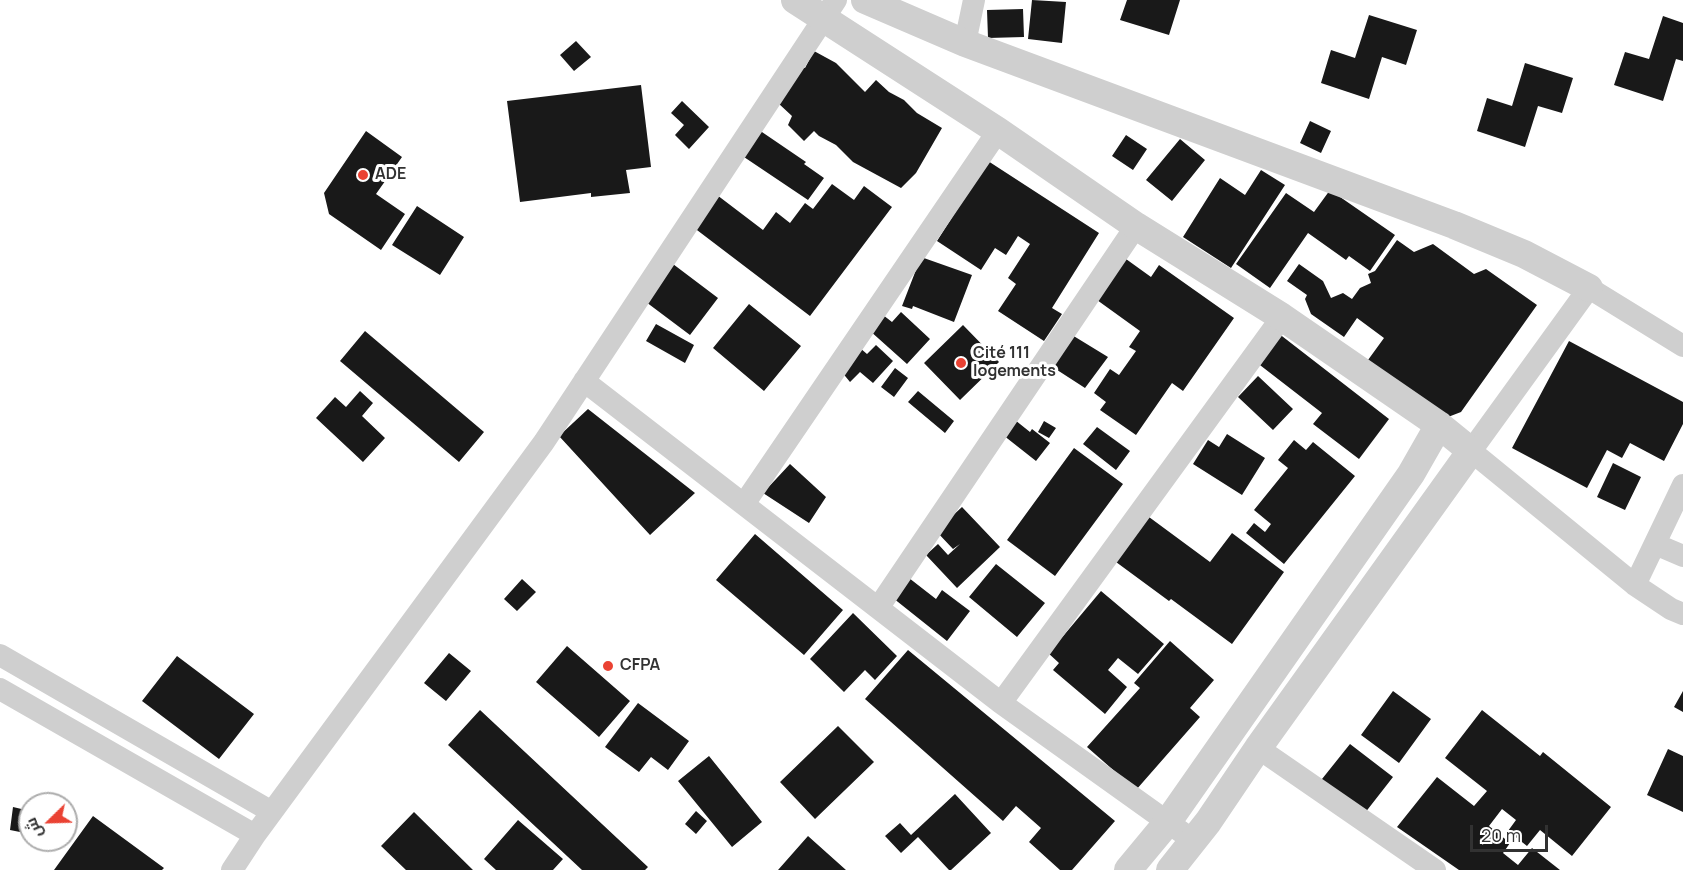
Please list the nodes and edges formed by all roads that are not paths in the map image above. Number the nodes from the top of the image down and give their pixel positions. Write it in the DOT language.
graph roads {
  1 [pos="795,0"];
  2 [pos="865,0"];
  3 [pos="974,0"];
  4 [pos="829,9"];
  5 [pos="965,42"];
  6 [pos="998,132"];
  7 [pos="1136,226"];
  8 [pos="1589,288"];
  9 [pos="1282,317"];
  10 [pos="1683,346"];
  11 [pos="584,381"];
  12 [pos="1439,425"];
  13 [pos="1471,451"];
  14 [pos="1683,485"];
  15 [pos="744,504"];
  16 [pos="1655,544"];
  17 [pos="1683,556"];
  18 [pos="1635,585"];
  19 [pos="878,608"];
  20 [pos="1683,614"];
  21 [pos="0,655"];
  22 [pos="0,689"];
  23 [pos="1000,703"];
  24 [pos="1258,748"];
  25 [pos="272,812"];
  26 [pos="1167,823"];
  27 [pos="255,835"];
  28 [pos="1194,841"];
  29 [pos="232,870"];
  30 [pos="1128,870"];
  31 [pos="1170,870"];
  32 [pos="1436,870"];
  1 -- 4 [label="street"];
  2 -- 5 [label="street"];
  3 -- 5 [label="street"];
  4 -- 6 [label="street"];
  4 -- 11 [label="street"];
  5 -- 8 [label="street"];
  6 -- 7 [label="street"];
  6 -- 15 [label="street"];
  7 -- 9 [label="street"];
  7 -- 19 [label="street"];
  8 -- 10 [label="street"];
  8 -- 13 [label="street"];
  9 -- 12 [label="street"];
  9 -- 23 [label="street"];
  11 -- 15 [label="street"];
  11 -- 25 [label="street"];
  12 -- 13 [label="street"];
  12 -- 26 [label="street"];
  13 -- 18 [label="street"];
  13 -- 24 [label="street"];
  14 -- 16 [label="street"];
  15 -- 19 [label="street"];
  16 -- 17 [label="street"];
  16 -- 18 [label="street"];
  18 -- 20 [label="street"];
  19 -- 23 [label="street"];
  21 -- 25 [label="street"];
  22 -- 27 [label="street"];
  23 -- 26 [label="street"];
  24 -- 28 [label="street"];
  24 -- 32 [label="street"];
  25 -- 27 [label="street"];
  26 -- 28 [label="street"];
  26 -- 30 [label="street"];
  27 -- 29 [label="street"];
  28 -- 31 [label="street"];
}
